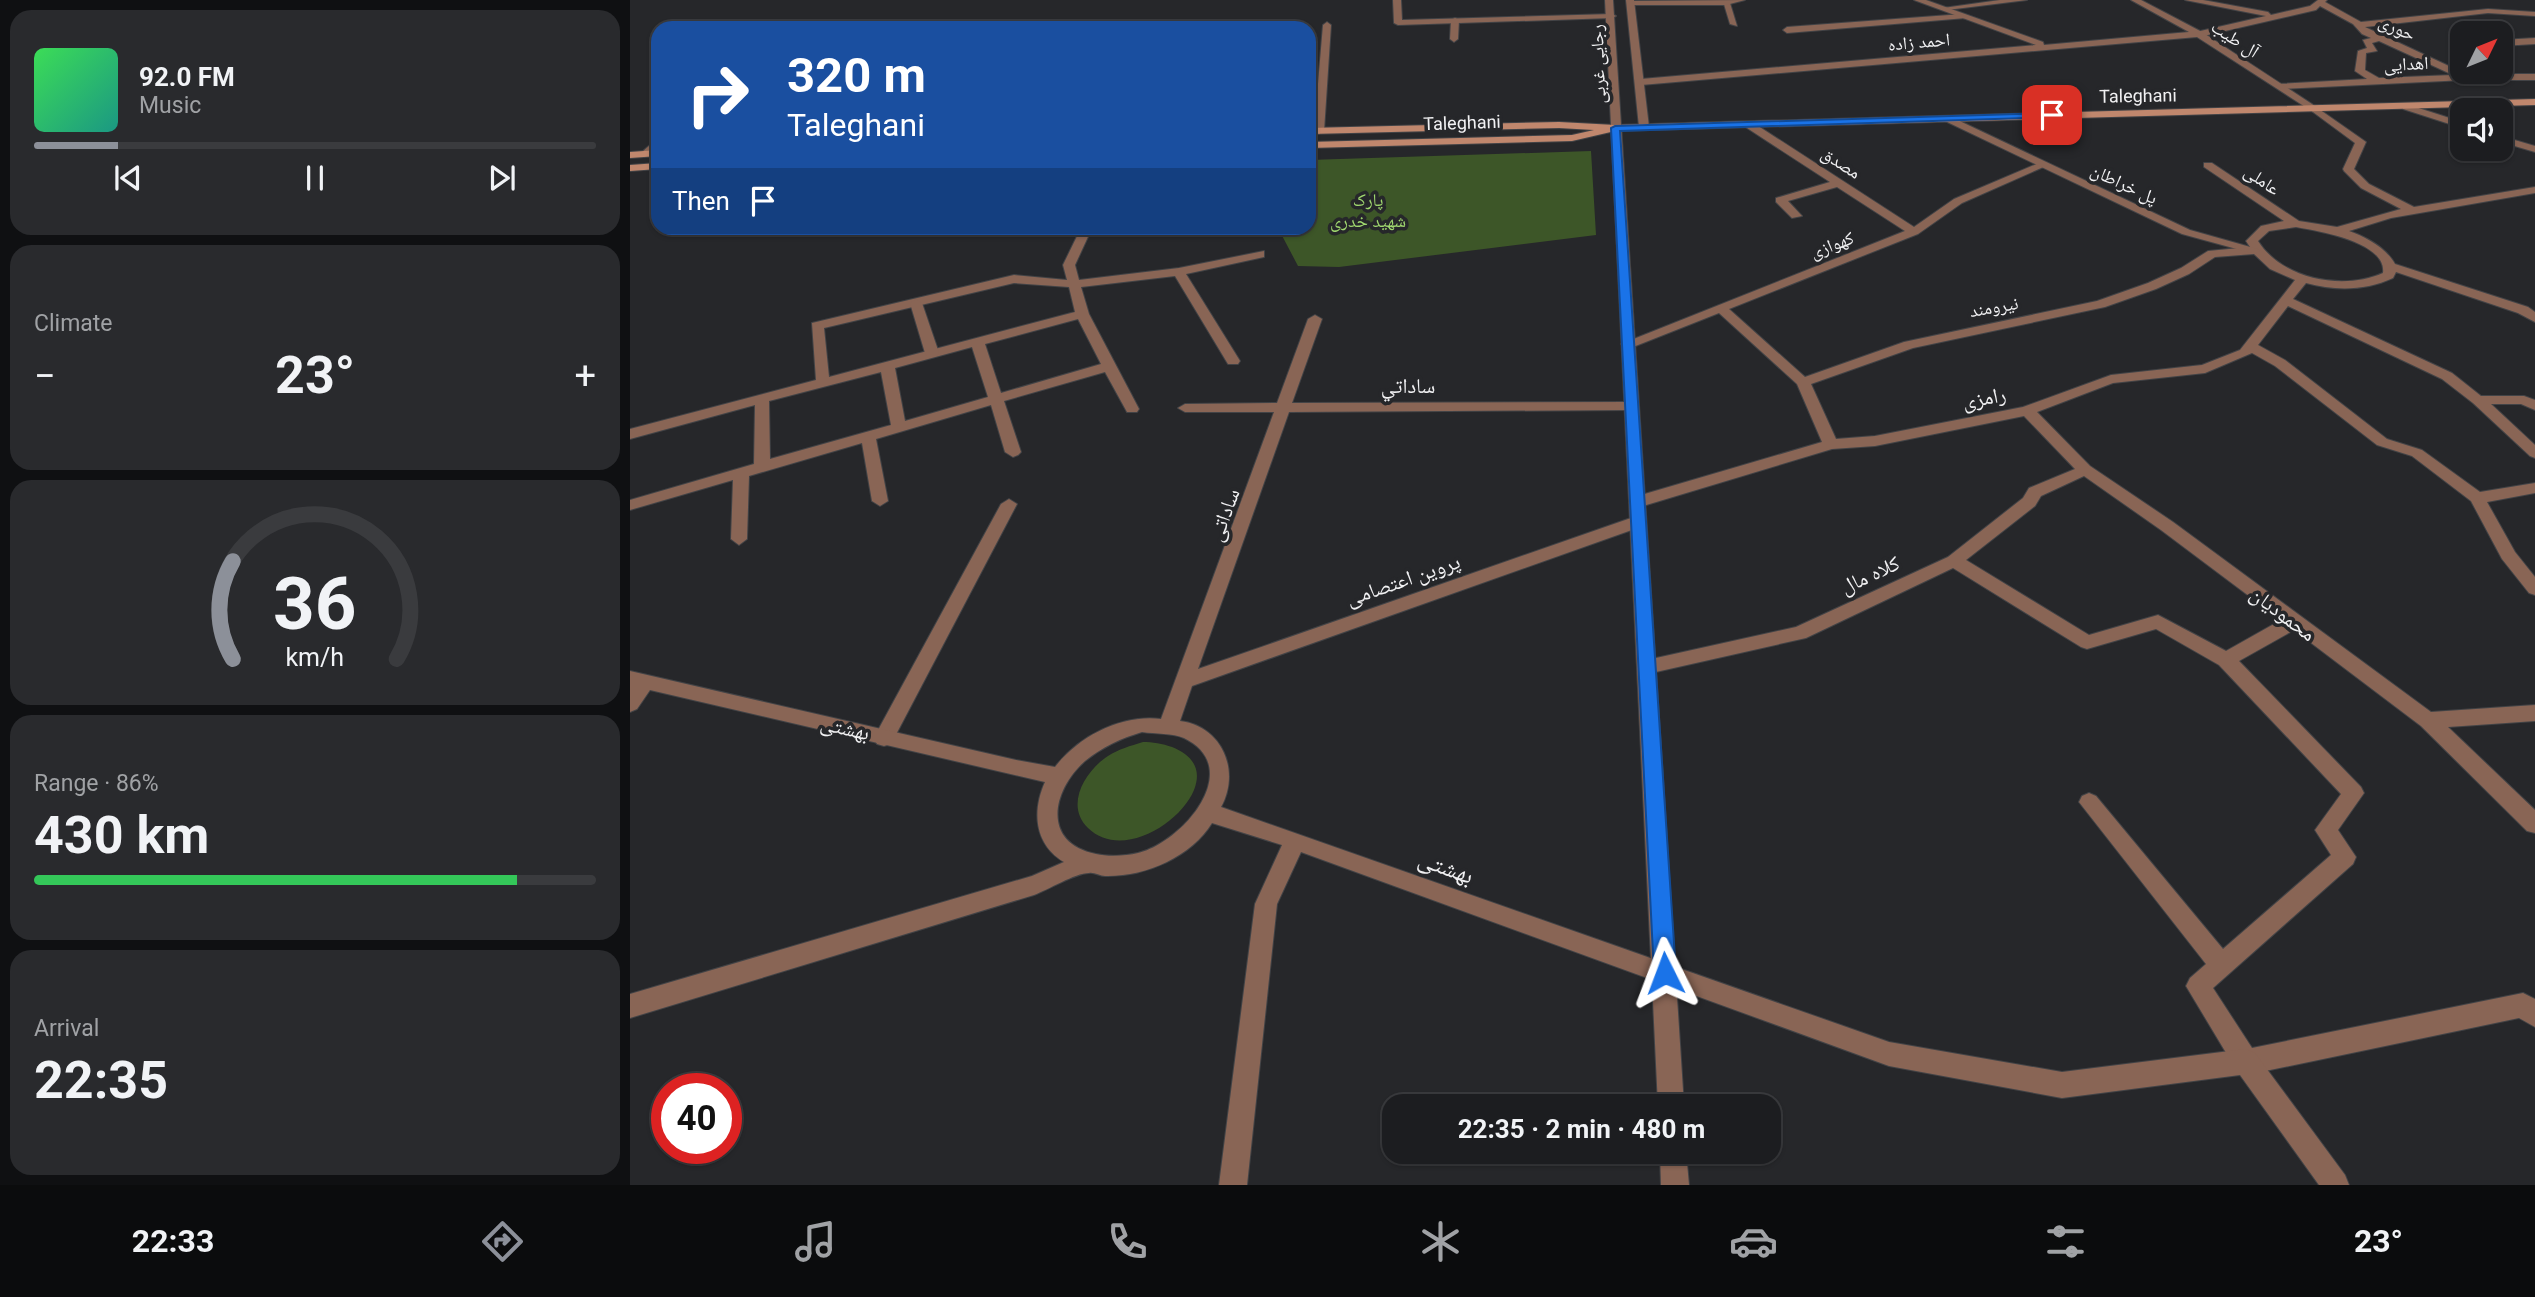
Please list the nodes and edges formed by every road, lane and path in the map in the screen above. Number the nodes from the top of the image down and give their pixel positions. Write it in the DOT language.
graph roads {
  1 [pos="1397,0"];
  2 [pos="1609,0"];
  3 [pos="1741,0"];
  4 [pos="1918,0"];
  5 [pos="2023,0"];
  6 [pos="2134,0"];
  7 [pos="2189,0"];
  8 [pos="2485,0"];
  9 [pos="2322,1"];
  10 [pos="1630,2"];
  11 [pos="1726,3"];
  12 [pos="1943,9"];
  13 [pos="2488,11"];
  14 [pos="2535,14"];
  15 [pos="2284,15"];
  16 [pos="1612,16"];
  17 [pos="1963,16"];
  18 [pos="1455,20"];
  19 [pos="1734,24"];
  20 [pos="1327,25"];
  21 [pos="2359,25"];
  22 [pos="1787,30"];
  23 [pos="2199,34"];
  24 [pos="2382,38"];
  25 [pos="1454,39"];
  26 [pos="2535,41"];
  27 [pos="2513,44"];
  28 [pos="2048,47"];
  29 [pos="2450,70"];
  30 [pos="2513,77"];
  31 [pos="2535,77"];
  32 [pos="2450,78"];
  33 [pos="2377,81"];
  34 [pos="1642,82"];
  35 [pos="2280,86"];
  36 [pos="2535,102"];
  37 [pos="2406,107"];
  38 [pos="2316,110"];
  39 [pos="1316,115"];
  40 [pos="1946,118"];
  41 [pos="2450,121"];
  42 [pos="1748,124"];
  43 [pos="1644,127"];
  44 [pos="1615,128"];
  45 [pos="1316,131"];
  46 [pos="2513,143"];
  47 [pos="1316,145"];
  48 [pos="2535,149"];
  49 [pos="651,154"];
  50 [pos="630,155"];
  51 [pos="2043,165"];
  52 [pos="2208,165"];
  53 [pos="651,166"];
  54 [pos="630,168"];
  55 [pos="1839,183"];
  56 [pos="2535,190"];
  57 [pos="2413,211"];
  58 [pos="1796,216"];
  59 [pos="2296,224"];
  60 [pos="2337,231"];
  61 [pos="1914,232"];
  62 [pos="1083,235"];
  63 [pos="2255,250"];
  64 [pos="1259,254"];
  65 [pos="2390,267"];
  66 [pos="1179,272"];
  67 [pos="2304,278"];
  68 [pos="1074,284"];
  69 [pos="2287,301"];
  70 [pos="916,303"];
  71 [pos="1721,307"];
  72 [pos="1082,313"];
  73 [pos="2535,318"];
  74 [pos="1315,319"];
  75 [pos="977,341"];
  76 [pos="1628,344"];
  77 [pos="2251,346"];
  78 [pos="932,353"];
  79 [pos="1233,361"];
  80 [pos="887,365"];
  81 [pos="1110,366"];
  82 [pos="823,382"];
  83 [pos="1803,382"];
  84 [pos="762,398"];
  85 [pos="996,399"];
  86 [pos="2478,400"];
  87 [pos="2535,405"];
  88 [pos="1631,406"];
  89 [pos="1185,408"];
  90 [pos="1285,408"];
  91 [pos="1132,409"];
  92 [pos="2026,411"];
  93 [pos="899,427"];
  94 [pos="630,434"];
  95 [pos="868,436"];
  96 [pos="1830,444"];
  97 [pos="1013,452"];
  98 [pos="2535,453"];
  99 [pos="762,467"];
  100 [pos="2085,470"];
  101 [pos="741,473"];
  102 [pos="2535,488"];
  103 [pos="2477,498"];
  104 [pos="880,501"];
  105 [pos="1637,502"];
  106 [pos="1009,504"];
  107 [pos="630,505"];
  108 [pos="1637,523"];
  109 [pos="739,539"];
  110 [pos="1954,561"];
  111 [pos="2535,589"];
  112 [pos="2293,622"];
  113 [pos="2226,660"];
  114 [pos="1647,667"];
  115 [pos="638,680"];
  116 [pos="1185,681"];
  117 [pos="630,704"];
  118 [pos="2535,713"];
  119 [pos="2428,720"];
  120 [pos="1170,724"];
  121 [pos="884,738"];
  122 [pos="1060,776"];
  123 [pos="2089,802"];
  124 [pos="1209,813"];
  125 [pos="2535,824"];
  126 [pos="1295,841"];
  127 [pos="1084,864"];
  128 [pos="2222,966"];
  129 [pos="1665,973"];
  130 [pos="630,1006"];
  131 [pos="2535,1015"];
  132 [pos="2246,1062"];
  133 [pos="1670,1094"];
  134 [pos="1674,1164"];
  135 [pos="1233,1185"];
  136 [pos="1675,1185"];
  137 [pos="2335,1185"];
  1 -- 18 [label="street"];
  2 -- 16 [label="street, رجایی غربی"];
  3 -- 11 [label="street"];
  4 -- 12 [label="street"];
  5 -- 12 [label="street"];
  6 -- 23 [label="street, آل طیب"];
  7 -- 15 [label="street"];
  8 -- 13 [label="street"];
  9 -- 15 [label="street, احمد زاده"];
  9 -- 21 [label="street, حوری"];
  10 -- 11 [label="street"];
  10 -- 34 [label="street, رجایی غربی"];
  11 -- 19 [label="street"];
  12 -- 17 [label="street"];
  13 -- 14 [label="street"];
  13 -- 21 [label="street"];
  15 -- 23 [label="street, احمد زاده"];
  16 -- 18 [label="street"];
  16 -- 44 [label="street, رجایی غربی"];
  17 -- 22 [label="street"];
  17 -- 28 [label="street"];
  18 -- 25 [label="street"];
  20 -- 39 [label="street"];
  21 -- 24 [label="street, حوری"];
  23 -- 28 [label="street, احمد زاده"];
  23 -- 35 [label="street, آل طیب"];
  24 -- 29 [label="street, حوری"];
  24 -- 33 [label="street"];
  26 -- 27 [label="street"];
  28 -- 34 [label="street, احمد زاده"];
  30 -- 31 [label="street, اهدایی"];
  32 -- 33 [label="street, اهدایی"];
  33 -- 35 [label="street, اهدایی"];
  34 -- 43 [label="street, رجایی غربی"];
  35 -- 38 [label="street, آل طیب"];
  36 -- 37 [label="main road, Taleghani"];
  37 -- 38 [label="main road, Taleghani"];
  37 -- 41 [label="street"];
  38 -- 40 [label="main road, Taleghani"];
  38 -- 57 [label="street, آل طیب"];
  40 -- 42 [label="main road, Taleghani"];
  40 -- 51 [label="street, پل خراطان"];
  42 -- 43 [label="main road, Taleghani"];
  42 -- 55 [label="street, مصدق"];
  43 -- 44 [label="main road, Taleghani"];
  44 -- 45 [label="main road, Taleghani"];
  44 -- 47 [label="main road, Taleghani"];
  44 -- 76 [label="street, رجایی غربی"];
  46 -- 48 [label="street"];
  49 -- 50 [label="main road"];
  51 -- 61 [label="street, کهوازی"];
  51 -- 63 [label="street, پل خراطان"];
  52 -- 59 [label="street, عاملی"];
  53 -- 54 [label="main road"];
  55 -- 58 [label="street"];
  55 -- 61 [label="street, مصدق"];
  56 -- 57 [label="street"];
  57 -- 60 [label="street"];
  59 -- 60 [label="street"];
  59 -- 63 [label="street"];
  60 -- 65 [label="street"];
  61 -- 71 [label="street, کهوازی"];
  62 -- 68 [label="street"];
  63 -- 67 [label="street, پل خراطان"];
  63 -- 83 [label="street, نیرومند"];
  64 -- 66 [label="street"];
  65 -- 67 [label="street, پل خراطان"];
  65 -- 73 [label="street"];
  66 -- 68 [label="street"];
  66 -- 79 [label="street"];
  67 -- 69 [label="street, رامزی"];
  68 -- 70 [label="street"];
  68 -- 72 [label="street"];
  69 -- 77 [label="street, رامزی"];
  69 -- 86 [label="street"];
  70 -- 78 [label="street"];
  70 -- 82 [label="street"];
  71 -- 76 [label="street, کهوازی"];
  71 -- 83 [label="street"];
  72 -- 75 [label="street"];
  72 -- 81 [label="street"];
  74 -- 90 [label="street, ساداتی"];
  75 -- 78 [label="street"];
  75 -- 85 [label="street"];
  76 -- 88 [label="street, رجایی غربی"];
  77 -- 92 [label="street, رامزی"];
  77 -- 103 [label="street"];
  78 -- 80 [label="street"];
  80 -- 82 [label="street"];
  80 -- 93 [label="street"];
  81 -- 85 [label="street"];
  81 -- 91 [label="street"];
  82 -- 84 [label="street"];
  83 -- 96 [label="street"];
  84 -- 94 [label="street"];
  84 -- 99 [label="street"];
  85 -- 93 [label="street"];
  85 -- 97 [label="street"];
  86 -- 87 [label="street"];
  86 -- 98 [label="street"];
  88 -- 90 [label="street, ساداتي"];
  88 -- 105 [label="street, رجایی غربی"];
  89 -- 90 [label="street, ساداتي"];
  90 -- 116 [label="street, ساداتی"];
  92 -- 96 [label="street, رامزی"];
  92 -- 100 [label="street, محمودیان"];
  93 -- 95 [label="street"];
  95 -- 99 [label="street"];
  95 -- 104 [label="street"];
  96 -- 105 [label="street, رامزی"];
  99 -- 101 [label="street"];
  100 -- 110 [label="street, کلاه مال"];
  100 -- 112 [label="street, محمودیان"];
  101 -- 107 [label="street"];
  101 -- 109 [label="street"];
  102 -- 103 [label="street"];
  103 -- 111 [label="street"];
  105 -- 108 [label="street, رجایی غربی"];
  106 -- 121 [label="street"];
  108 -- 114 [label="street, رجایی غربی"];
  108 -- 116 [label="street, پروین اعتصامی"];
  110 -- 113 [label="street"];
  110 -- 114 [label="street, کلاه مال"];
  112 -- 113 [label="street"];
  112 -- 119 [label="street, محمودیان"];
  113 -- 128 [label="street"];
  114 -- 129 [label="street, رجایی غربی"];
  115 -- 117 [label="street"];
  115 -- 121 [label="street, بهشتی"];
  116 -- 120 [label="street, ساداتی"];
  118 -- 119 [label="street"];
  119 -- 125 [label="street, محمودیان"];
  120 -- 122 [label="street"];
  120 -- 124 [label="street"];
  121 -- 122 [label="street, بهشتی"];
  122 -- 127 [label="street"];
  123 -- 128 [label="street"];
  124 -- 126 [label="street, بهشتی"];
  124 -- 127 [label="street"];
  126 -- 129 [label="street, بهشتی"];
  126 -- 135 [label="street"];
  127 -- 130 [label="street"];
  128 -- 132 [label="street"];
  129 -- 132 [label="street, بهشتی"];
  129 -- 133 [label="street, رجایی غربی"];
  131 -- 132 [label="street, بهشتی"];
  132 -- 137 [label="street"];
  134 -- 136 [label="street"];
}
